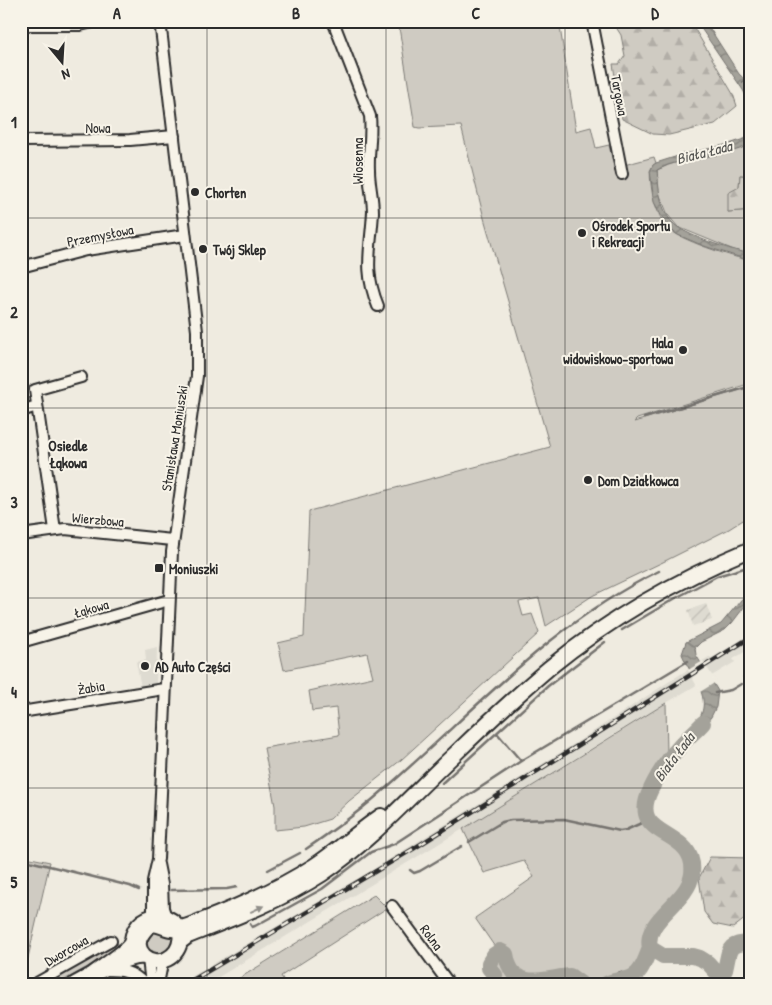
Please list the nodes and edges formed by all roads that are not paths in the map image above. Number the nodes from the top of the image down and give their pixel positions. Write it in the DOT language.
graph roads {
  1 [pos="98,21"];
  2 [pos="160,21"];
  3 [pos="334,21"];
  4 [pos="592,21"];
  5 [pos="21,25"];
  6 [pos="174,136"];
  7 [pos="21,141"];
  8 [pos="622,174"];
  9 [pos="185,235"];
  10 [pos="21,267"];
  11 [pos="378,306"];
  12 [pos="81,376"];
  13 [pos="37,406"];
  14 [pos="21,411"];
  15 [pos="55,530"];
  16 [pos="21,535"];
  17 [pos="172,540"];
  18 [pos="751,548"];
  19 [pos="169,600"];
  20 [pos="21,642"];
  21 [pos="164,688"];
  22 [pos="21,712"];
  23 [pos="392,906"];
  24 [pos="156,920"];
  25 [pos="179,935"];
  26 [pos="111,941"];
  27 [pos="146,958"];
  28 [pos="164,960"];
  29 [pos="99,972"];
  30 [pos="35,984"];
  31 [pos="75,984"];
  32 [pos="144,984"];
  33 [pos="152,984"];
  34 [pos="158,984"];
  35 [pos="444,984"];
  1 -- 5 [label="street"];
  2 -- 6 [label="street, Stanisława Moniuszki"];
  3 -- 11 [label="street, Wiosenna"];
  4 -- 8 [label="street, Targowa"];
  6 -- 7 [label="street, Nowa"];
  6 -- 9 [label="street, Stanisława Moniuszki"];
  9 -- 10 [label="street, Przemysłowa"];
  9 -- 17 [label="street, Stanisława Moniuszki"];
  12 -- 13 [label="street"];
  13 -- 14 [label="street"];
  13 -- 15 [label="street"];
  15 -- 16 [label="street, Wierzbowa"];
  15 -- 17 [label="street, Wierzbowa"];
  17 -- 19 [label="street, Stanisława Moniuszki"];
  18 -- 25 [label="main road"];
  19 -- 20 [label="street, Łąkowa"];
  19 -- 21 [label="street, Stanisława Moniuszki"];
  21 -- 22 [label="street, Żabia"];
  21 -- 24 [label="street, Stanisława Moniuszki"];
  23 -- 35 [label="street, Rolna"];
  24 -- 25 [label="main road"];
  24 -- 27 [label="main road"];
  24 -- 29 [label="main road"];
  25 -- 28 [label="main road"];
  26 -- 30 [label="street, Dworcowa"];
  27 -- 28 [label="main road"];
  27 -- 29 [label="main road"];
  27 -- 33 [label="street"];
  28 -- 34 [label="street"];
  29 -- 31 [label="main road"];
  29 -- 32 [label="street"];
}
